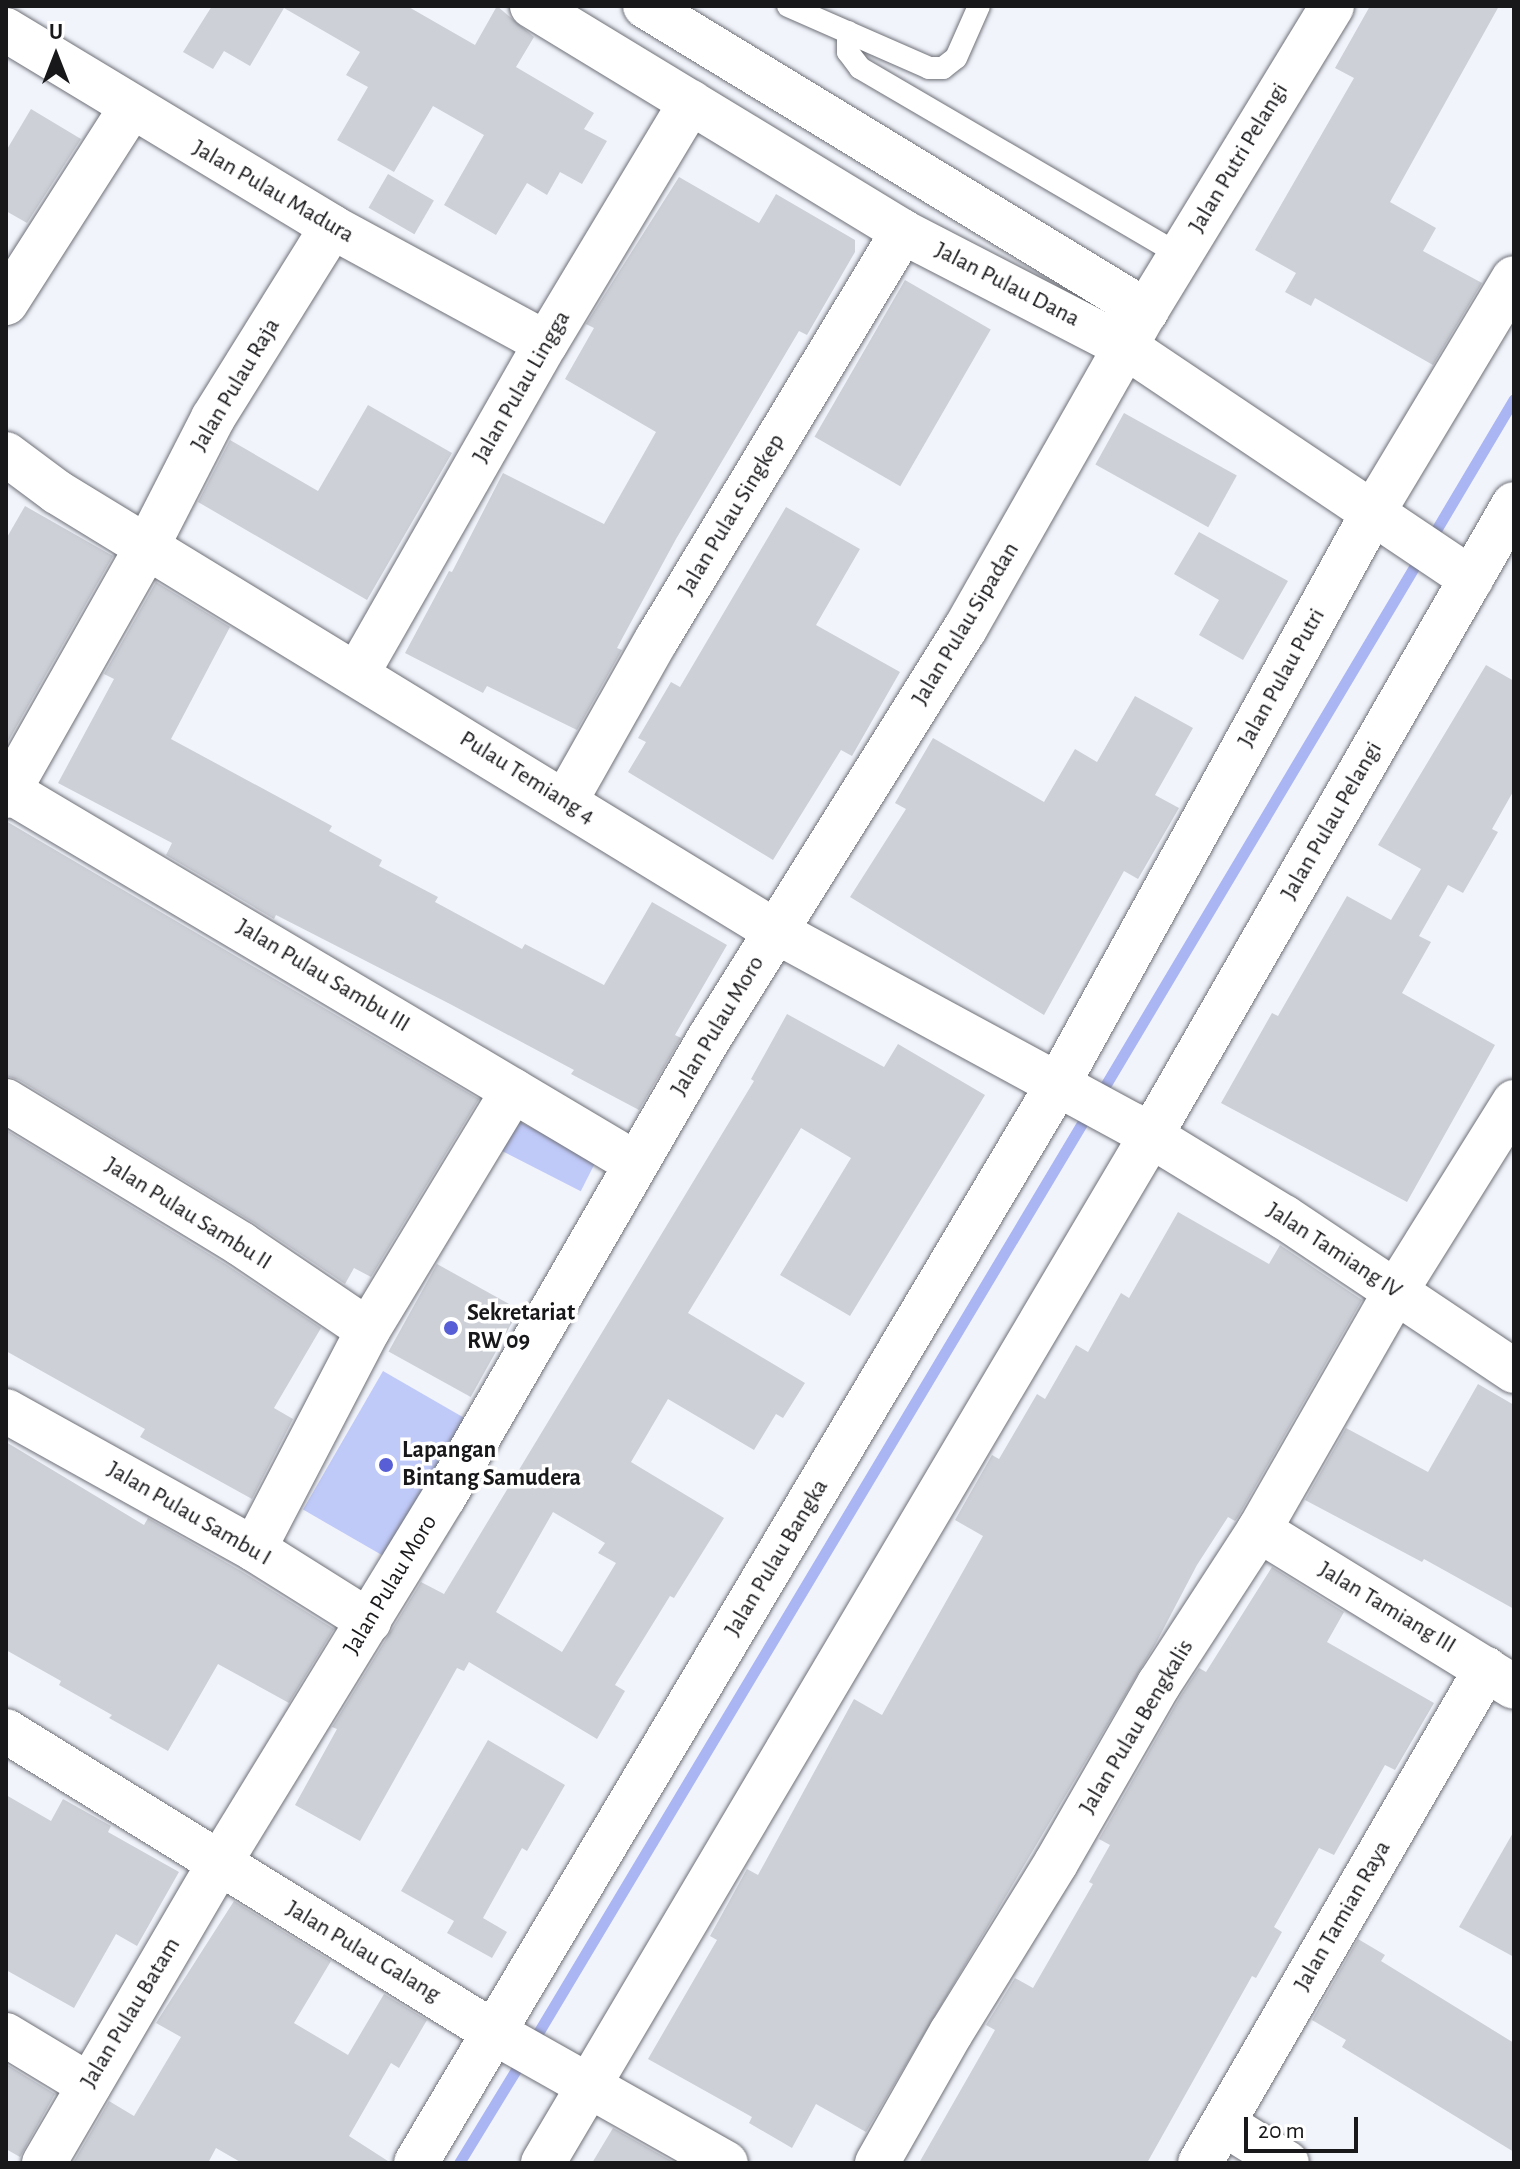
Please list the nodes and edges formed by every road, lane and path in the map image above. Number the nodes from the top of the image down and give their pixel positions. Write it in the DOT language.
graph roads {
  1 [pos="532,6"];
  2 [pos="645,6"];
  3 [pos="788,6"];
  4 [pos="979,6"];
  5 [pos="1320,9"];
  6 [pos="6,30"];
  7 [pos="848,32"];
  8 [pos="691,102"];
  9 [pos="130,109"];
  10 [pos="332,227"];
  11 [pos="903,232"];
  12 [pos="1180,255"];
  13 [pos="1514,278"];
  14 [pos="6,303"];
  15 [pos="1136,329"];
  16 [pos="546,343"];
  17 [pos="6,454"];
  18 [pos="1514,504"];
  19 [pos="1386,523"];
  20 [pos="147,547"];
  21 [pos="1459,573"];
  22 [pos="357,674"];
  23 [pos="8,793"];
  24 [pos="565,802"];
  25 [pos="775,931"];
  26 [pos="1066,1088"];
  27 [pos="513,1091"];
  28 [pos="6,1101"];
  29 [pos="1514,1102"];
  30 [pos="1142,1131"];
  31 [pos="635,1163"];
  32 [pos="1396,1291"];
  33 [pos="368,1330"];
  34 [pos="1514,1371"];
  35 [pos="6,1411"];
  36 [pos="1259,1530"];
  37 [pos="254,1549"];
  38 [pos="369,1621"];
  39 [pos="1500,1678"];
  40 [pos="6,1731"];
  41 [pos="219,1864"];
  42 [pos="6,2035"];
  43 [pos="504,2038"];
  44 [pos="576,2079"];
  45 [pos="89,2085"];
  46 [pos="1224,2124"];
  47 [pos="44,2163"];
  48 [pos="416,2163"];
  49 [pos="543,2163"];
  50 [pos="726,2163"];
  51 [pos="877,2163"];
  52 [pos="1200,2163"];
  53 [pos="1287,2163"];
  1 -- 8 [label="street, Jalan Pulau Dana"];
  2 -- 15 [label="street, Jalan Pulau Dana"];
  3 -- 7 [label="lane"];
  4 -- 7 [label="lane"];
  5 -- 12 [label="street, Jalan Putri Pelangi"];
  6 -- 9 [label="street, Jalan Pulau Madura"];
  7 -- 12 [label="lane"];
  8 -- 11 [label="street, Jalan Pulau Dana"];
  8 -- 16 [label="street, Jalan Pulau Lingga"];
  9 -- 10 [label="street, Jalan Pulau Madura"];
  9 -- 14 [label="street"];
  10 -- 16 [label="street, Jalan Pulau Madura"];
  10 -- 20 [label="street, Jalan Pulau Raja"];
  11 -- 15 [label="street, Jalan Pulau Dana"];
  11 -- 24 [label="street, Jalan Pulau Singkep"];
  12 -- 15 [label="street, Jalan Putri Pelangi"];
  13 -- 19 [label="street, Jalan Pulau Putri"];
  15 -- 19 [label="street, Jalan Pulau Dana"];
  15 -- 25 [label="street, Jalan Pulau Sipadan"];
  16 -- 22 [label="street, Jalan Pulau Lingga"];
  17 -- 20 [label="street, Pulau Temiang 4"];
  18 -- 21 [label="street, Jalan Pulau Pelangi"];
  19 -- 21 [label="street, Jalan Pulau Dana"];
  19 -- 26 [label="street, Jalan Pulau Putri"];
  20 -- 22 [label="street, Pulau Temiang 4"];
  20 -- 23 [label="street, Jalan Pulau Raja"];
  21 -- 30 [label="street, Jalan Pulau Pelangi"];
  22 -- 24 [label="street, Pulau Temiang 4"];
  23 -- 27 [label="street, Jalan Pulau Sambu III"];
  24 -- 25 [label="street, Pulau Temiang 4"];
  25 -- 26 [label="street, Pulau Temiang 4"];
  25 -- 31 [label="street, Jalan Pulau Moro"];
  26 -- 30 [label="street, Jalan Tamiang IV"];
  26 -- 43 [label="street, Jalan Pulau Bangka"];
  27 -- 31 [label="street, Jalan Pulau Sambu III"];
  27 -- 33 [label="street"];
  28 -- 33 [label="street, Jalan Pulau Sambu II"];
  29 -- 32 [label="street, Jalan Pulau Bengkalis"];
  30 -- 32 [label="street, Jalan Tamiang IV"];
  30 -- 44 [label="street"];
  31 -- 38 [label="street, Jalan Pulau Moro"];
  32 -- 34 [label="street, Jalan Tamiang IV"];
  32 -- 36 [label="street, Jalan Pulau Bengkalis"];
  33 -- 37 [label="street"];
  35 -- 37 [label="street, Jalan Pulau Sambu I"];
  36 -- 39 [label="street, Jalan Tamiang III"];
  36 -- 51 [label="street, Jalan Pulau Bengkalis"];
  37 -- 38 [label="street, Jalan Pulau Sambu I"];
  38 -- 41 [label="street, Jalan Pulau Moro"];
  39 -- 46 [label="street, Jalan Tamian Raya"];
  40 -- 41 [label="street, Jalan Pulau Galang"];
  41 -- 43 [label="street, Jalan Pulau Galang"];
  41 -- 45 [label="street, Jalan Pulau Batam"];
  42 -- 45 [label="street"];
  43 -- 44 [label="street, Jalan Pulau Galang"];
  43 -- 48 [label="street, Jalan Pulau Bangka"];
  44 -- 49 [label="street"];
  44 -- 50 [label="street, Jalan Pulau Galang"];
  45 -- 47 [label="street, Jalan Pulau Batam"];
  46 -- 52 [label="street, Jalan Tamian Raya"];
  46 -- 53 [label="street"];
}
